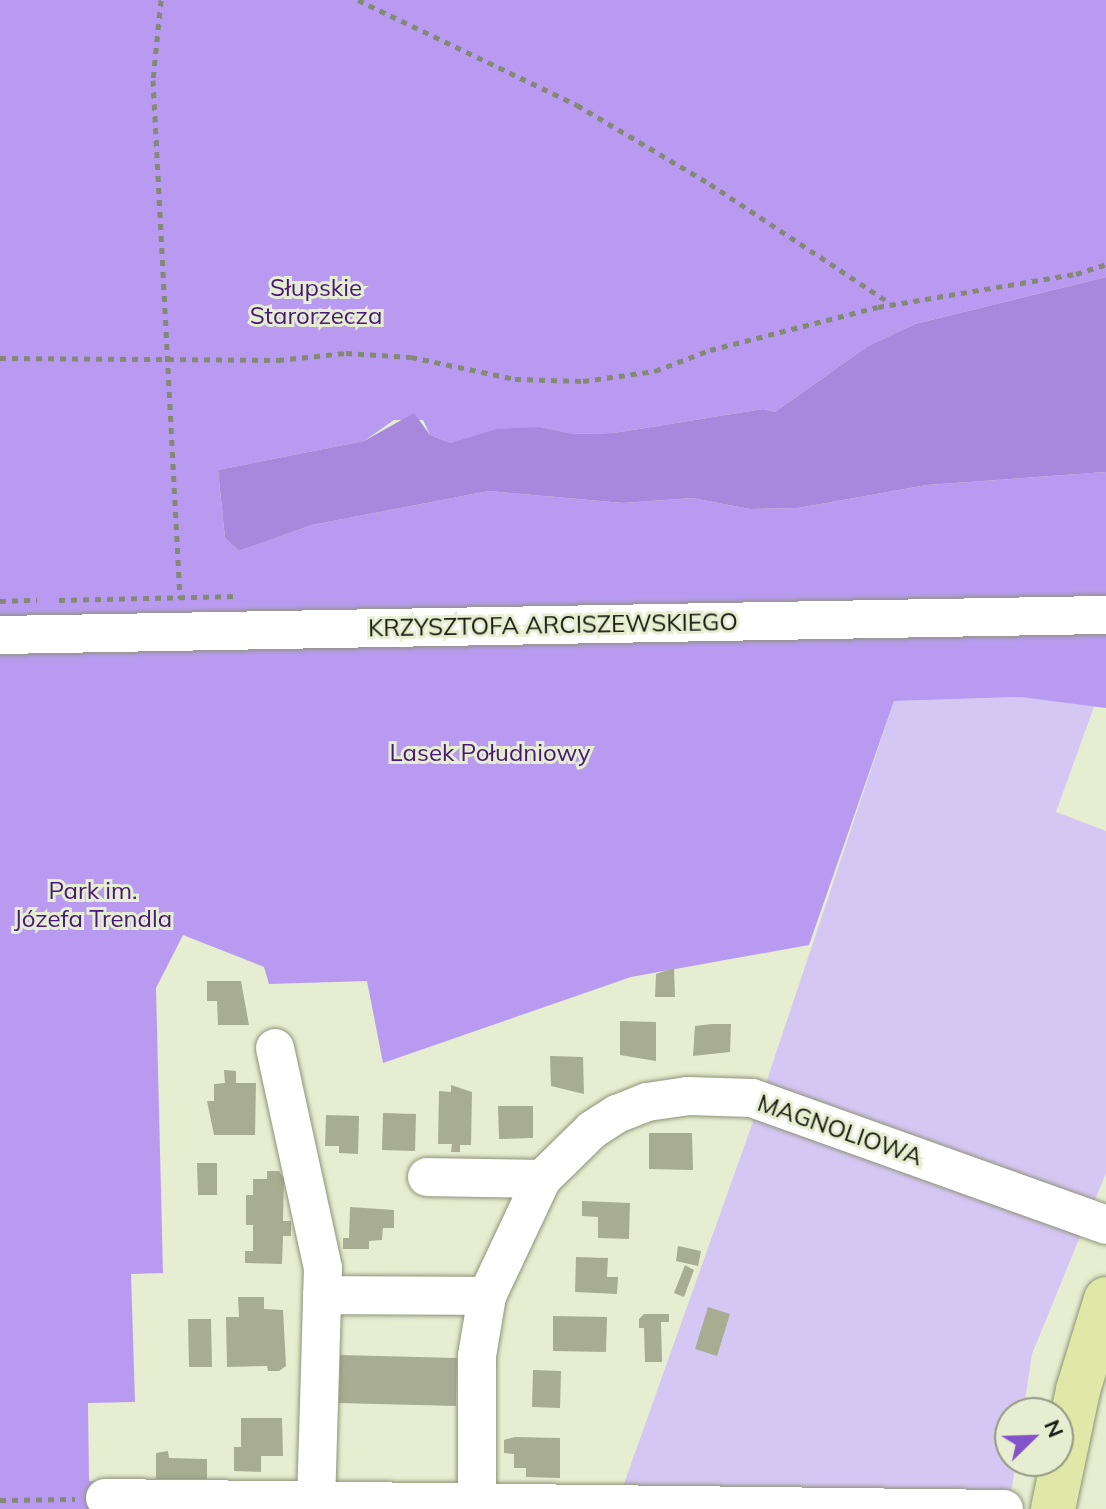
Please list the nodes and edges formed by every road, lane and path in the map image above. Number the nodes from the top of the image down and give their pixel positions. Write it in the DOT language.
graph roads {
  1 [pos="161,0"];
  2 [pos="358,0"];
  3 [pos="1106,264"];
  4 [pos="891,304"];
  5 [pos="0,358"];
  6 [pos="170,360"];
  7 [pos="41,600"];
  8 [pos="55,600"];
  9 [pos="0,601"];
  10 [pos="184,608"];
  11 [pos="1106,615"];
  12 [pos="0,635"];
  13 [pos="275,1048"];
  14 [pos="427,1177"];
  15 [pos="542,1179"];
  16 [pos="1106,1225"];
  17 [pos="322,1295"];
  18 [pos="487,1296"];
  19 [pos="1106,1299"];
  20 [pos="1097,1346"];
  21 [pos="105,1498"];
  22 [pos="316,1499"];
  23 [pos="477,1499"];
  24 [pos="0,1500"];
  25 [pos="1004,1509"];
  26 [pos="1053,1509"];
  1 -- 6 [label="path"];
  2 -- 4 [label="path"];
  3 -- 4 [label="path"];
  4 -- 6 [label="path"];
  5 -- 6 [label="path"];
  6 -- 10 [label="path"];
  7 -- 9 [label="path"];
  8 -- 10 [label="path"];
  10 -- 11 [label="street, KRZYSZTOFA ARCISZEWSKIEGO"];
  10 -- 12 [label="street, KRZYSZTOFA ARCISZEWSKIEGO"];
  13 -- 17 [label="street"];
  14 -- 15 [label="street"];
  15 -- 16 [label="street, MAGNOLIOWA"];
  15 -- 18 [label="street, MAGNOLIOWA"];
  17 -- 18 [label="street"];
  17 -- 22 [label="street"];
  18 -- 23 [label="street, MAGNOLIOWA"];
  19 -- 20 [label="main road"];
  20 -- 26 [label="main road"];
  21 -- 22 [label="street"];
  21 -- 24 [label="path"];
  22 -- 23 [label="street"];
  23 -- 25 [label="street"];
}
